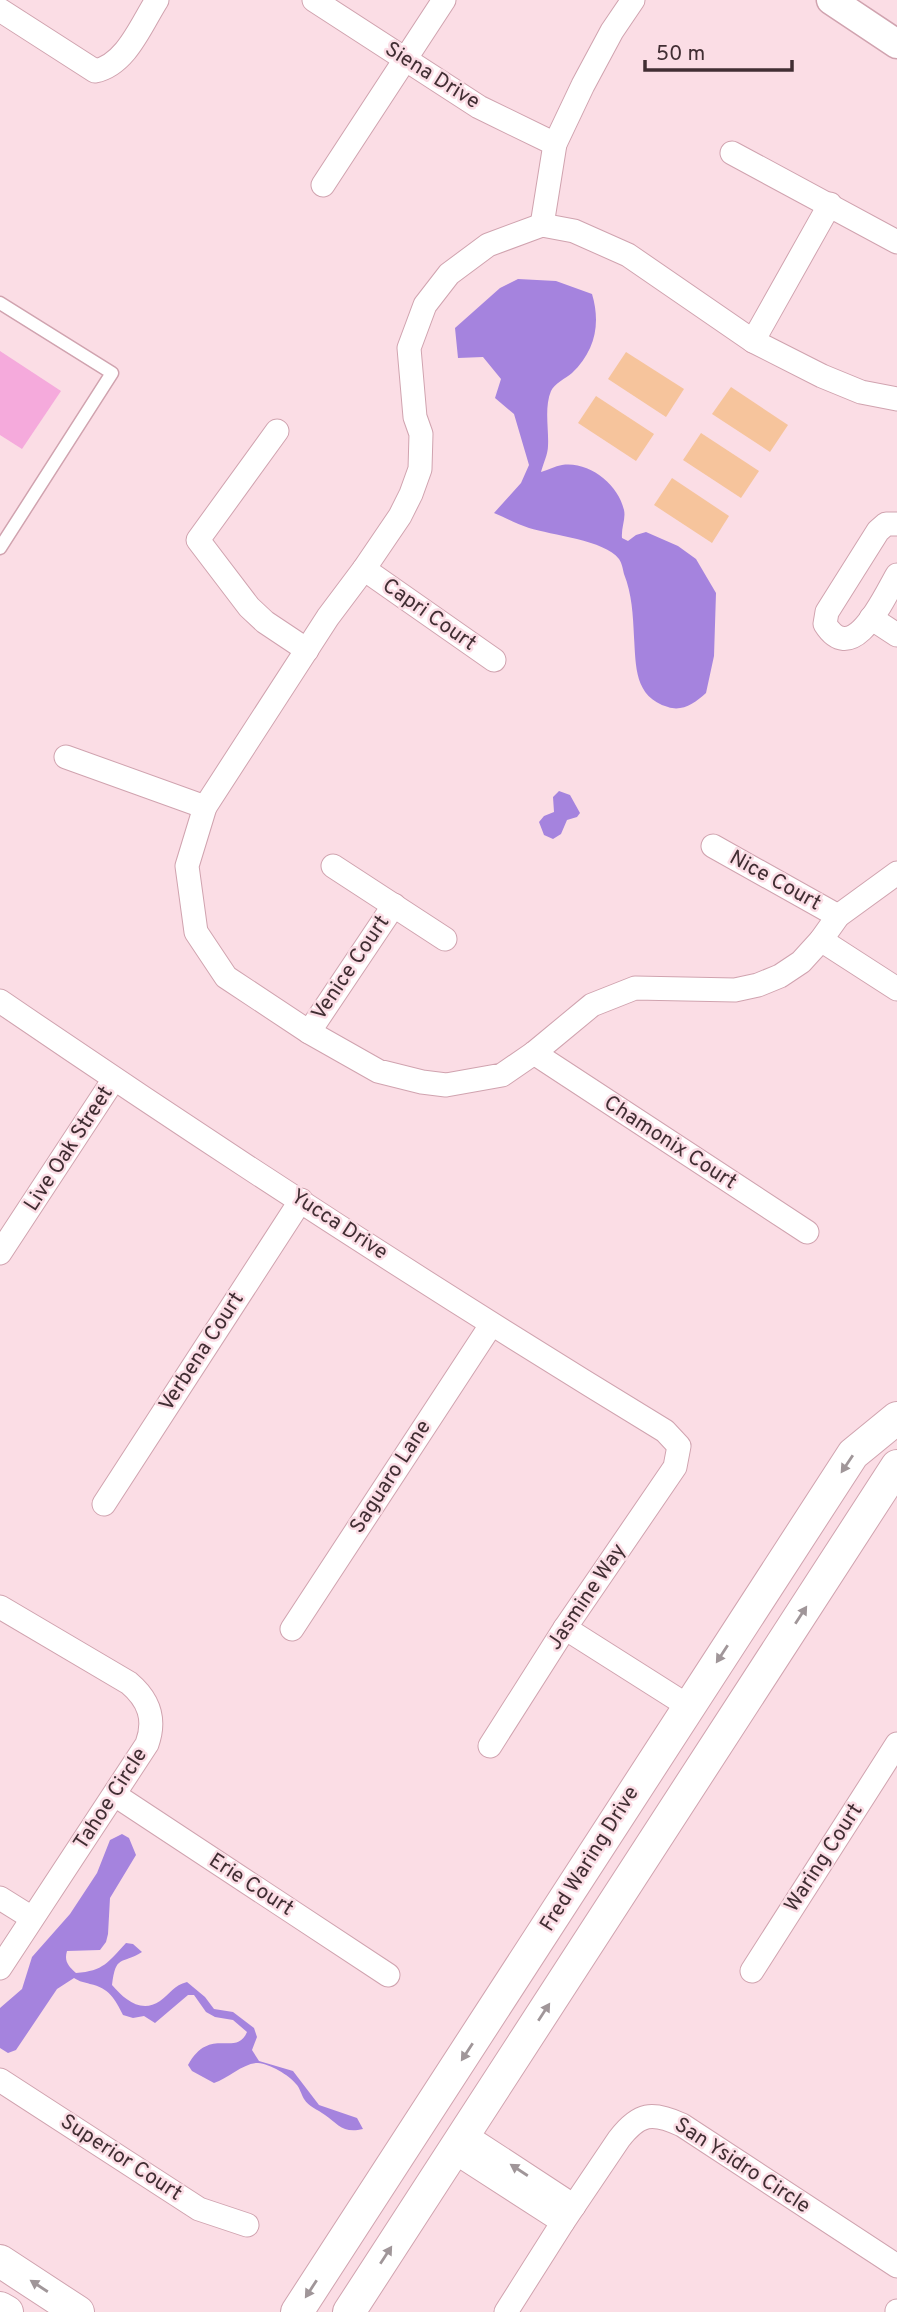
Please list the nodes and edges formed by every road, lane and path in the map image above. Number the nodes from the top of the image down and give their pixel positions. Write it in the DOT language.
graph roads {
  1 [pos="157,0"];
  2 [pos="314,0"];
  3 [pos="444,0"];
  4 [pos="633,0"];
  5 [pos="831,0"];
  6 [pos="0,10"];
  7 [pos="897,44"];
  8 [pos="405,60"];
  9 [pos="555,144"];
  10 [pos="732,153"];
  11 [pos="323,185"];
  12 [pos="830,204"];
  13 [pos="542,225"];
  14 [pos="897,242"];
  15 [pos="0,303"];
  16 [pos="754,341"];
  17 [pos="897,399"];
  18 [pos="277,431"];
  19 [pos="897,524"];
  20 [pos="0,548"];
  21 [pos="364,569"];
  22 [pos="897,575"];
  23 [pos="871,618"];
  24 [pos="897,635"];
  25 [pos="307,650"];
  26 [pos="494,660"];
  27 [pos="66,757"];
  28 [pos="205,807"];
  29 [pos="713,846"];
  30 [pos="333,866"];
  31 [pos="897,873"];
  32 [pos="394,905"];
  33 [pos="838,916"];
  34 [pos="445,939"];
  35 [pos="821,940"];
  36 [pos="897,989"];
  37 [pos="0,1001"];
  38 [pos="309,1032"];
  39 [pos="534,1053"];
  40 [pos="114,1079"];
  41 [pos="300,1200"];
  42 [pos="807,1231"];
  43 [pos="0,1253"];
  44 [pos="491,1325"];
  45 [pos="897,1418"];
  46 [pos="679,1446"];
  47 [pos="897,1465"];
  48 [pos="104,1504"];
  49 [pos="0,1607"];
  50 [pos="565,1628"];
  51 [pos="292,1629"];
  52 [pos="688,1706"];
  53 [pos="897,1744"];
  54 [pos="490,1746"];
  55 [pos="115,1795"];
  56 [pos="0,1898"];
  57 [pos="32,1918"];
  58 [pos="589,1943"];
  59 [pos="524,1963"];
  60 [pos="0,1968"];
  61 [pos="752,1971"];
  62 [pos="388,1975"];
  63 [pos="0,2080"];
  64 [pos="458,2142"];
  65 [pos="568,2214"];
  66 [pos="247,2225"];
  67 [pos="0,2261"];
  68 [pos="897,2266"];
  69 [pos="0,2308"];
  70 [pos="7,2312"];
  71 [pos="78,2312"];
  72 [pos="297,2312"];
  73 [pos="349,2312"];
  74 [pos="506,2312"];
  1 -- 6 [label="street"];
  2 -- 8 [label="street, Siena Drive"];
  3 -- 8 [label="street"];
  4 -- 9 [label="street"];
  5 -- 7 [label="street"];
  8 -- 9 [label="street, Siena Drive"];
  8 -- 11 [label="street"];
  9 -- 13 [label="street"];
  10 -- 12 [label="street"];
  12 -- 14 [label="street"];
  12 -- 16 [label="street"];
  13 -- 16 [label="street"];
  13 -- 21 [label="street"];
  15 -- 20 [label="lane"];
  16 -- 17 [label="street"];
  18 -- 25 [label="street"];
  19 -- 23 [label="street"];
  21 -- 25 [label="street"];
  21 -- 26 [label="street, Capri Court"];
  22 -- 23 [label="street"];
  23 -- 24 [label="street"];
  25 -- 28 [label="street"];
  27 -- 28 [label="street"];
  28 -- 38 [label="street"];
  29 -- 33 [label="street, Nice Court"];
  30 -- 32 [label="street, Venice Court"];
  31 -- 33 [label="street"];
  32 -- 34 [label="street, Venice Court"];
  32 -- 38 [label="street, Venice Court"];
  33 -- 35 [label="street"];
  35 -- 36 [label="street"];
  35 -- 39 [label="street"];
  37 -- 40 [label="street, Yucca Drive"];
  38 -- 39 [label="street"];
  39 -- 42 [label="street, Chamonix Court"];
  40 -- 41 [label="street, Yucca Drive"];
  40 -- 43 [label="street, Live Oak Street"];
  41 -- 44 [label="street, Yucca Drive"];
  41 -- 48 [label="street, Verbena Court"];
  44 -- 46 [label="street, Yucca Drive"];
  44 -- 51 [label="street, Saguaro Lane"];
  45 -- 52 [label="main road, Fred Waring Drive, one-way"];
  46 -- 50 [label="street, Jasmine Way"];
  58 -- 47 [label="main road, Fred Waring Drive, one-way"];
  49 -- 55 [label="street, Tahoe Circle"];
  50 -- 52 [label="street"];
  50 -- 54 [label="street, Jasmine Way"];
  52 -- 58 [label="main road"];
  52 -- 59 [label="main road, Fred Waring Drive"];
  53 -- 61 [label="street, Waring Court"];
  55 -- 57 [label="street, Tahoe Circle"];
  55 -- 62 [label="street, Erie Court"];
  56 -- 57 [label="street"];
  57 -- 60 [label="street, Tahoe Circle"];
  64 -- 58 [label="main road, Fred Waring Drive, one-way"];
  59 -- 64 [label="main road"];
  59 -- 72 [label="main road, Fred Waring Drive, one-way"];
  63 -- 66 [label="street, Superior Court"];
  64 -- 65 [label="street"];
  73 -- 64 [label="main road, Fred Waring Drive, one-way"];
  65 -- 68 [label="street, San Ysidro Circle"];
  65 -- 74 [label="street, San Ysidro Circle"];
  71 -- 67 [label="main road, one-way"];
  69 -- 70 [label="main road"];
}
